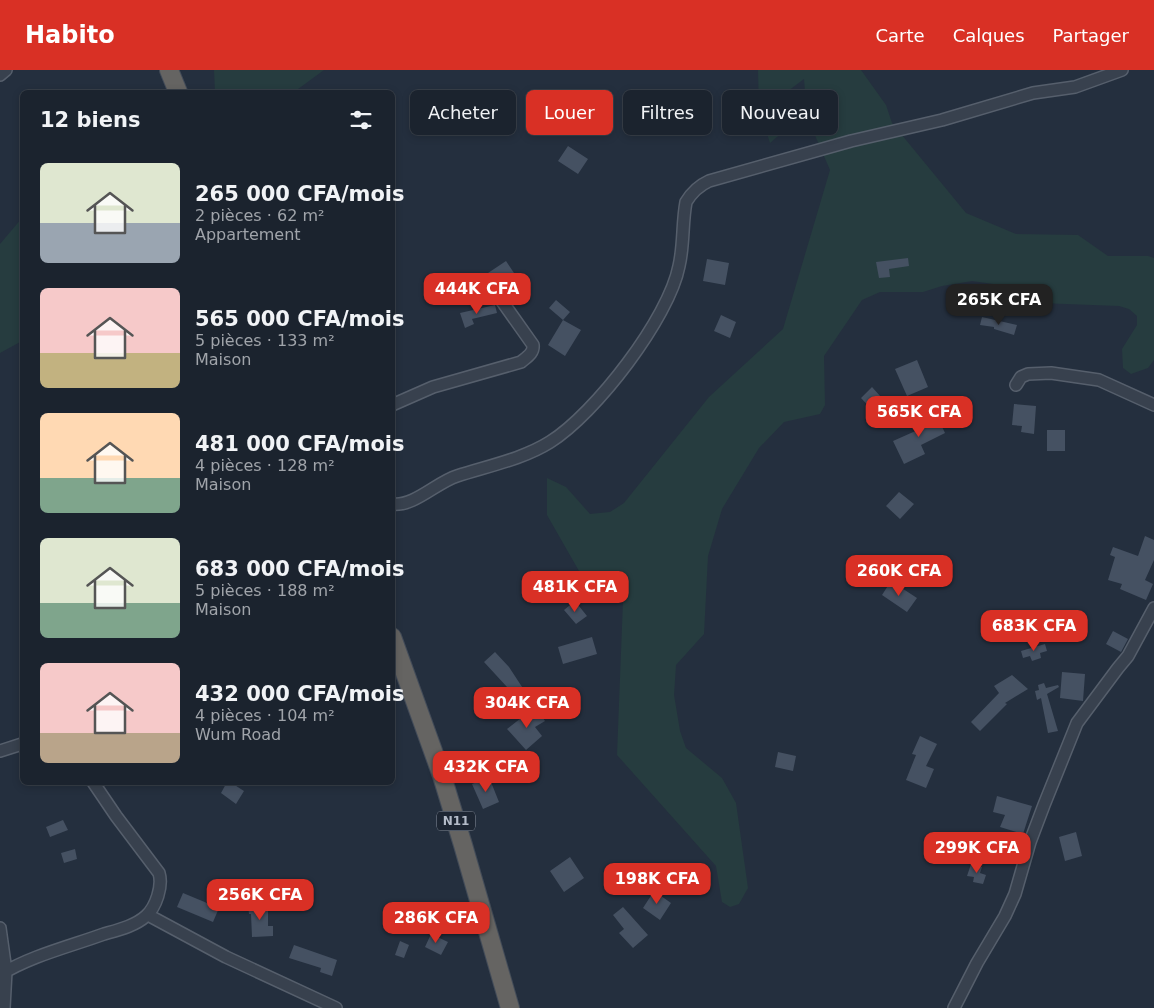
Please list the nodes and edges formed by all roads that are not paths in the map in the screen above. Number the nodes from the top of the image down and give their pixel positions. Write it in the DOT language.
graph roads {
  1 [pos="6,70"];
  2 [pos="169,70"];
  3 [pos="1122,70"];
  4 [pos="0,75"];
  5 [pos="177,90"];
  6 [pos="500,297"];
  7 [pos="1016,385"];
  8 [pos="395,404"];
  9 [pos="1154,405"];
  10 [pos="395,504"];
  11 [pos="1154,608"];
  12 [pos="395,645"];
  13 [pos="20,745"];
  14 [pos="0,751"];
  15 [pos="95,785"];
  16 [pos="148,915"];
  17 [pos="0,928"];
  18 [pos="3,973"];
  19 [pos="4,1008"];
  20 [pos="336,1008"];
  21 [pos="510,1008"];
  22 [pos="954,1008"];
  1 -- 4 [label="street"];
  2 -- 5 [label="highway"];
  3 -- 10 [label="street"];
  6 -- 8 [label="street"];
  7 -- 9 [label="street"];
  11 -- 22 [label="street"];
  12 -- 21 [label="highway, N11"];
  13 -- 14 [label="street"];
  15 -- 16 [label="street"];
  16 -- 18 [label="street"];
  16 -- 20 [label="street"];
  17 -- 18 [label="street"];
  18 -- 19 [label="street"];
}
